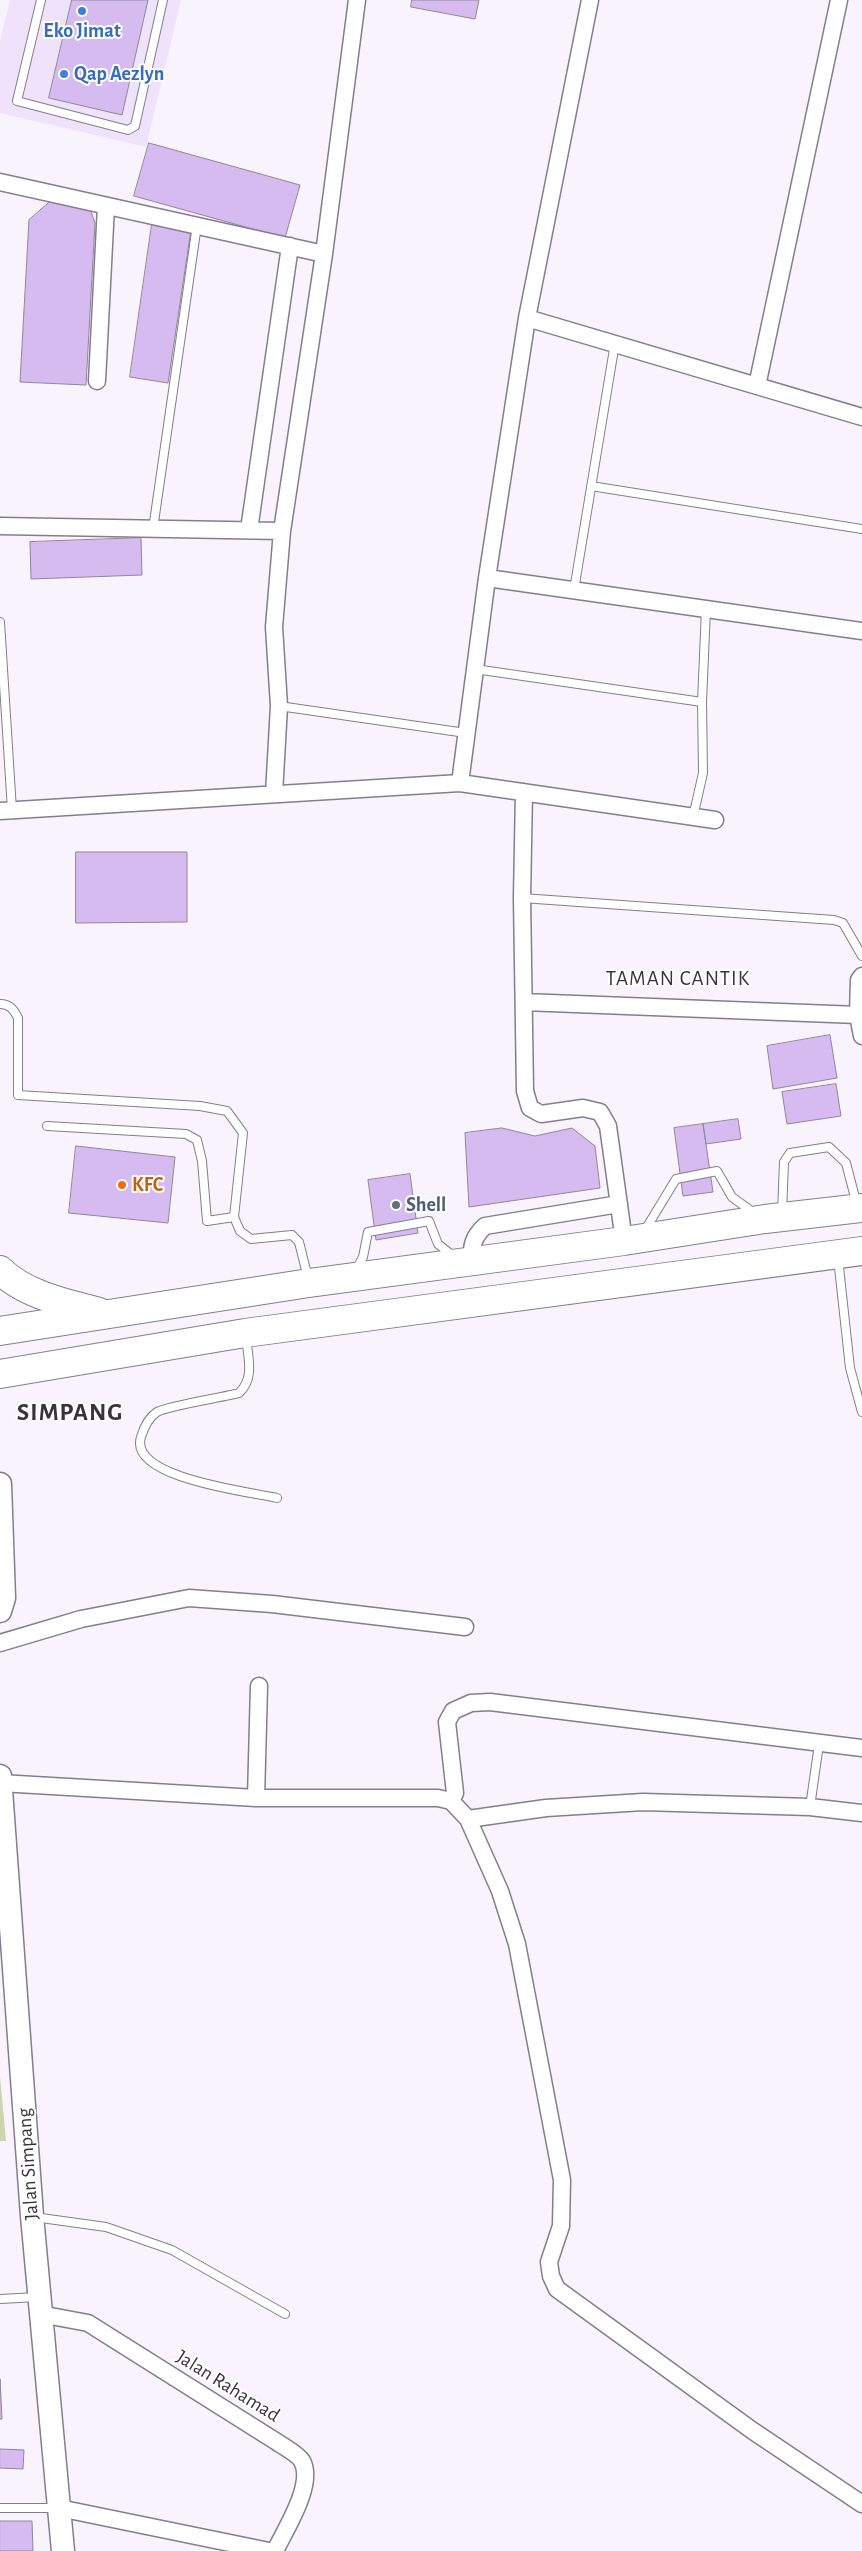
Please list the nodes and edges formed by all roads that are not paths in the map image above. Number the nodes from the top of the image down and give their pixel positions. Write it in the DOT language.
graph roads {
  1 [pos="41,0"];
  2 [pos="163,0"];
  3 [pos="358,0"];
  4 [pos="590,0"];
  5 [pos="840,0"];
  6 [pos="0,186"];
  7 [pos="106,206"];
  8 [pos="197,225"];
  9 [pos="290,246"];
  10 [pos="324,254"];
  11 [pos="527,318"];
  12 [pos="615,343"];
  13 [pos="97,381"];
  14 [pos="757,386"];
  15 [pos="862,417"];
  16 [pos="591,486"];
  17 [pos="0,526"];
  18 [pos="153,529"];
  19 [pos="862,529"];
  20 [pos="249,530"];
  21 [pos="282,531"];
  22 [pos="488,578"];
  23 [pos="574,590"];
  24 [pos="706,609"];
  25 [pos="0,622"];
  26 [pos="862,631"];
  27 [pos="1,661"];
  28 [pos="475,669"];
  29 [pos="702,702"];
  30 [pos="279,706"];
  31 [pos="466,733"];
  32 [pos="460,782"];
  33 [pos="524,792"];
  34 [pos="274,794"];
  35 [pos="6,811"];
  36 [pos="694,817"];
  37 [pos="715,820"];
  38 [pos="522,898"];
  39 [pos="862,956"];
  40 [pos="862,976"];
  41 [pos="524,1002"];
  42 [pos="0,1004"];
  43 [pos="858,1015"];
  44 [pos="862,1036"];
  45 [pos="48,1126"];
  46 [pos="619,1204"];
  47 [pos="860,1208"];
  48 [pos="234,1217"];
  49 [pos="773,1218"];
  50 [pos="632,1240"];
  51 [pos="850,1253"];
  52 [pos="468,1262"];
  53 [pos="0,1270"];
  54 [pos="349,1279"];
  55 [pos="309,1282"];
  56 [pos="107,1314"];
  57 [pos="0,1331"];
  58 [pos="245,1333"];
  59 [pos="0,1374"];
  60 [pos="862,1412"];
  61 [pos="0,1484"];
  62 [pos="277,1498"];
  63 [pos="0,1611"];
  64 [pos="465,1627"];
  65 [pos="0,1643"];
  66 [pos="259,1686"];
  67 [pos="819,1744"];
  68 [pos="862,1748"];
  69 [pos="0,1776"];
  70 [pos="0,1783"];
  71 [pos="256,1798"];
  72 [pos="451,1801"];
  73 [pos="810,1808"];
  74 [pos="862,1813"];
  75 [pos="468,1819"];
  76 [pos="2,1863"];
  77 [pos="32,2216"];
  78 [pos="0,2299"];
  79 [pos="39,2306"];
  80 [pos="285,2314"];
  81 [pos="862,2507"];
  82 [pos="0,2508"];
  83 [pos="59,2508"];
  84 [pos="63,2551"];
  85 [pos="269,2551"];
  86 [pos="275,2551"];
  1 -- 2 [label="lane"];
  3 -- 10 [label="street"];
  4 -- 11 [label="street"];
  5 -- 14 [label="street"];
  6 -- 7 [label="street"];
  7 -- 8 [label="street"];
  7 -- 13 [label="street"];
  8 -- 9 [label="street"];
  8 -- 18 [label="lane"];
  9 -- 10 [label="street"];
  9 -- 20 [label="street"];
  10 -- 21 [label="street"];
  11 -- 12 [label="street"];
  11 -- 22 [label="street"];
  12 -- 14 [label="street"];
  12 -- 16 [label="lane"];
  14 -- 15 [label="street"];
  16 -- 19 [label="lane"];
  16 -- 23 [label="lane"];
  17 -- 18 [label="street"];
  18 -- 20 [label="street"];
  20 -- 21 [label="street"];
  21 -- 30 [label="street"];
  22 -- 23 [label="street"];
  22 -- 28 [label="street"];
  23 -- 24 [label="street"];
  24 -- 26 [label="street"];
  24 -- 29 [label="lane"];
  25 -- 27 [label="lane"];
  27 -- 35 [label="lane"];
  28 -- 29 [label="lane"];
  28 -- 31 [label="street"];
  29 -- 36 [label="lane"];
  30 -- 31 [label="lane"];
  30 -- 34 [label="street"];
  31 -- 32 [label="street"];
  32 -- 33 [label="street"];
  32 -- 34 [label="street"];
  33 -- 36 [label="street"];
  33 -- 38 [label="street"];
  34 -- 35 [label="street"];
  36 -- 37 [label="street"];
  38 -- 39 [label="lane"];
  38 -- 41 [label="street"];
  40 -- 43 [label="street"];
  41 -- 43 [label="street"];
  41 -- 46 [label="street"];
  42 -- 48 [label="lane"];
  43 -- 44 [label="street"];
  45 -- 48 [label="lane"];
  46 -- 50 [label="street"];
  46 -- 52 [label="street"];
  47 -- 49 [label="highway"];
  47 -- 49 [label="lane"];
  48 -- 55 [label="lane"];
  49 -- 50 [label="highway"];
  49 -- 50 [label="lane"];
  50 -- 52 [label="highway"];
  51 -- 58 [label="highway"];
  51 -- 60 [label="lane"];
  52 -- 54 [label="highway"];
  52 -- 54 [label="lane"];
  53 -- 56 [label="highway"];
  54 -- 55 [label="highway"];
  55 -- 56 [label="highway"];
  56 -- 57 [label="highway"];
  58 -- 59 [label="highway"];
  58 -- 62 [label="lane"];
  61 -- 63 [label="main road"];
  64 -- 65 [label="street"];
  66 -- 71 [label="street"];
  67 -- 68 [label="street"];
  67 -- 72 [label="street"];
  67 -- 73 [label="lane"];
  69 -- 70 [label="main road, Jalan Simpang"];
  70 -- 71 [label="street"];
  70 -- 76 [label="main road, Jalan Simpang"];
  71 -- 72 [label="street"];
  72 -- 75 [label="street"];
  73 -- 74 [label="street"];
  73 -- 75 [label="street"];
  75 -- 81 [label="street"];
  76 -- 77 [label="main road, Jalan Simpang"];
  77 -- 79 [label="main road, Jalan Simpang"];
  77 -- 80 [label="lane"];
  78 -- 79 [label="lane"];
  79 -- 83 [label="main road, Jalan Simpang"];
  79 -- 86 [label="street, Jalan Rahamad"];
  82 -- 83 [label="lane"];
  83 -- 84 [label="main road, Jalan Simpang"];
  83 -- 85 [label="street"];
}
